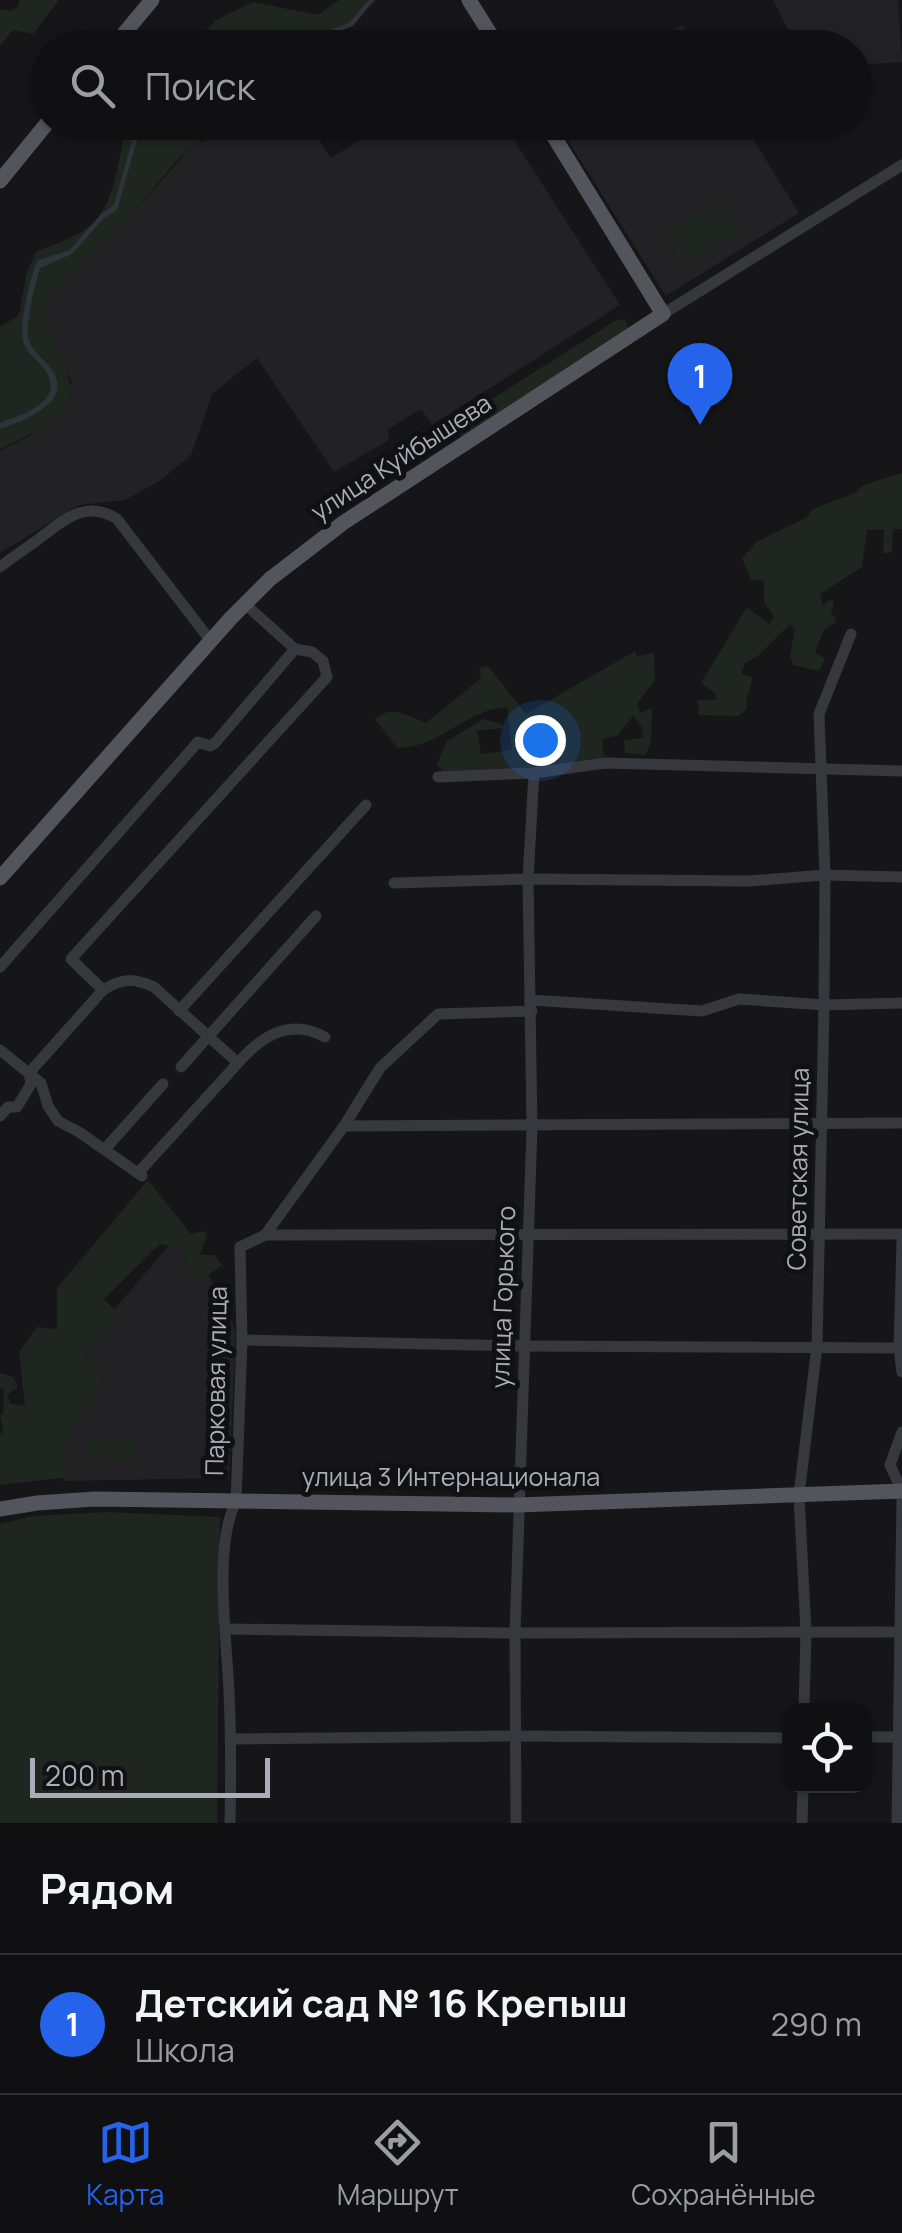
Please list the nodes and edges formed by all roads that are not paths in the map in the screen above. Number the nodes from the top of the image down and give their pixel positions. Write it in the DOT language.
graph roads {
  1 [pos="152,0"];
  2 [pos="469,0"];
  3 [pos="127,30"];
  4 [pos="487,30"];
  5 [pos="33,140"];
  6 [pos="556,140"];
  7 [pos="902,164"];
  8 [pos="0,181"];
  9 [pos="664,314"];
  10 [pos="0,567"];
  11 [pos="245,604"];
  12 [pos="852,634"];
  13 [pos="210,640"];
  14 [pos="296,650"];
  15 [pos="822,767"];
  16 [pos="902,771"];
  17 [pos="534,773"];
  18 [pos="438,777"];
  19 [pos="366,805"];
  20 [pos="825,875"];
  21 [pos="902,877"];
  22 [pos="0,878"];
  23 [pos="528,879"];
  24 [pos="394,883"];
  25 [pos="316,916"];
  26 [pos="0,967"];
  27 [pos="104,990"];
  28 [pos="902,1003"];
  29 [pos="824,1005"];
  30 [pos="531,1006"];
  31 [pos="179,1011"];
  32 [pos="209,1037"];
  33 [pos="325,1037"];
  34 [pos="0,1050"];
  35 [pos="238,1062"];
  36 [pos="182,1067"];
  37 [pos="30,1073"];
  38 [pos="163,1084"];
  39 [pos="0,1116"];
  40 [pos="902,1123"];
  41 [pos="821,1124"];
  42 [pos="344,1126"];
  43 [pos="532,1127"];
  44 [pos="104,1150"];
  45 [pos="265,1235"];
  46 [pos="527,1236"];
  47 [pos="820,1236"];
  48 [pos="902,1237"];
  49 [pos="242,1340"];
  50 [pos="524,1346"];
  51 [pos="817,1346"];
  52 [pos="899,1348"];
  53 [pos="902,1372"];
  54 [pos="902,1432"];
  55 [pos="902,1491"];
  56 [pos="799,1495"];
  57 [pos="902,1499"];
  58 [pos="236,1502"];
  59 [pos="518,1505"];
  60 [pos="0,1509"];
  61 [pos="227,1629"];
  62 [pos="806,1632"];
  63 [pos="899,1632"];
  64 [pos="515,1633"];
  65 [pos="804,1703"];
  66 [pos="515,1736"];
  67 [pos="898,1737"];
  68 [pos="782,1738"];
  69 [pos="872,1738"];
  70 [pos="231,1739"];
  71 [pos="803,1793"];
  72 [pos="230,1823"];
  73 [pos="516,1823"];
  74 [pos="802,1823"];
  75 [pos="897,1823"];
  1 -- 3 [label="main road"];
  2 -- 4 [label="main road"];
  5 -- 8 [label="main road"];
  6 -- 9 [label="main road"];
  7 -- 9 [label="street, улица Куйбышева"];
  9 -- 11 [label="main road, улица Куйбышева"];
  10 -- 13 [label="street"];
  11 -- 13 [label="main road, улица Куйбышева"];
  11 -- 14 [label="street"];
  12 -- 15 [label="street, Советская улица"];
  13 -- 22 [label="main road, улица Куйбышева"];
  14 -- 26 [label="street"];
  14 -- 27 [label="street"];
  15 -- 16 [label="street"];
  15 -- 17 [label="street"];
  15 -- 20 [label="street, Советская улица"];
  17 -- 18 [label="street"];
  17 -- 23 [label="street, улица Горького"];
  19 -- 31 [label="street"];
  20 -- 21 [label="street"];
  20 -- 23 [label="street"];
  20 -- 29 [label="street, Советская улица"];
  23 -- 24 [label="street"];
  23 -- 30 [label="street, улица Горького"];
  25 -- 32 [label="street"];
  27 -- 31 [label="street"];
  27 -- 37 [label="street"];
  28 -- 29 [label="street"];
  29 -- 30 [label="street"];
  29 -- 41 [label="street, Советская улица"];
  30 -- 42 [label="street, Парковая улица"];
  30 -- 43 [label="street, улица Горького"];
  31 -- 32 [label="street"];
  32 -- 35 [label="street"];
  32 -- 36 [label="street"];
  33 -- 35 [label="street"];
  34 -- 37 [label="street"];
  35 -- 44 [label="street"];
  37 -- 39 [label="street"];
  37 -- 44 [label="street"];
  38 -- 44 [label="street"];
  40 -- 41 [label="street"];
  41 -- 43 [label="street"];
  41 -- 47 [label="street, Советская улица"];
  42 -- 43 [label="street"];
  42 -- 45 [label="street, Парковая улица"];
  43 -- 46 [label="street, улица Горького"];
  45 -- 46 [label="street"];
  45 -- 49 [label="street, Парковая улица"];
  46 -- 47 [label="street"];
  46 -- 50 [label="street, улица Горького"];
  47 -- 48 [label="street"];
  47 -- 51 [label="street, Советская улица"];
  48 -- 52 [label="street"];
  49 -- 50 [label="street"];
  49 -- 58 [label="street, Парковая улица"];
  50 -- 51 [label="street"];
  50 -- 59 [label="street, улица Горького"];
  51 -- 52 [label="street"];
  51 -- 56 [label="street, Советская улица"];
  52 -- 53 [label="street"];
  54 -- 55 [label="street"];
  55 -- 56 [label="main road, улица 3 Интернационала"];
  56 -- 59 [label="main road, улица 3 Интернационала"];
  56 -- 62 [label="street, Советская улица"];
  57 -- 63 [label="street"];
  58 -- 59 [label="main road, улица 3 Интернационала"];
  58 -- 60 [label="main road, улица 3 Интернационала"];
  58 -- 61 [label="street, Парковая улица"];
  59 -- 64 [label="street, улица Горького"];
  61 -- 64 [label="street"];
  61 -- 70 [label="street, Парковая улица"];
  62 -- 63 [label="street"];
  62 -- 64 [label="street"];
  62 -- 65 [label="street, Советская улица"];
  63 -- 67 [label="street"];
  64 -- 66 [label="street, улица Горького"];
  66 -- 68 [label="street"];
  66 -- 70 [label="street"];
  66 -- 73 [label="street, улица Горького"];
  67 -- 69 [label="street"];
  67 -- 75 [label="street"];
  70 -- 72 [label="street, Парковая улица"];
  71 -- 74 [label="street"];
}
